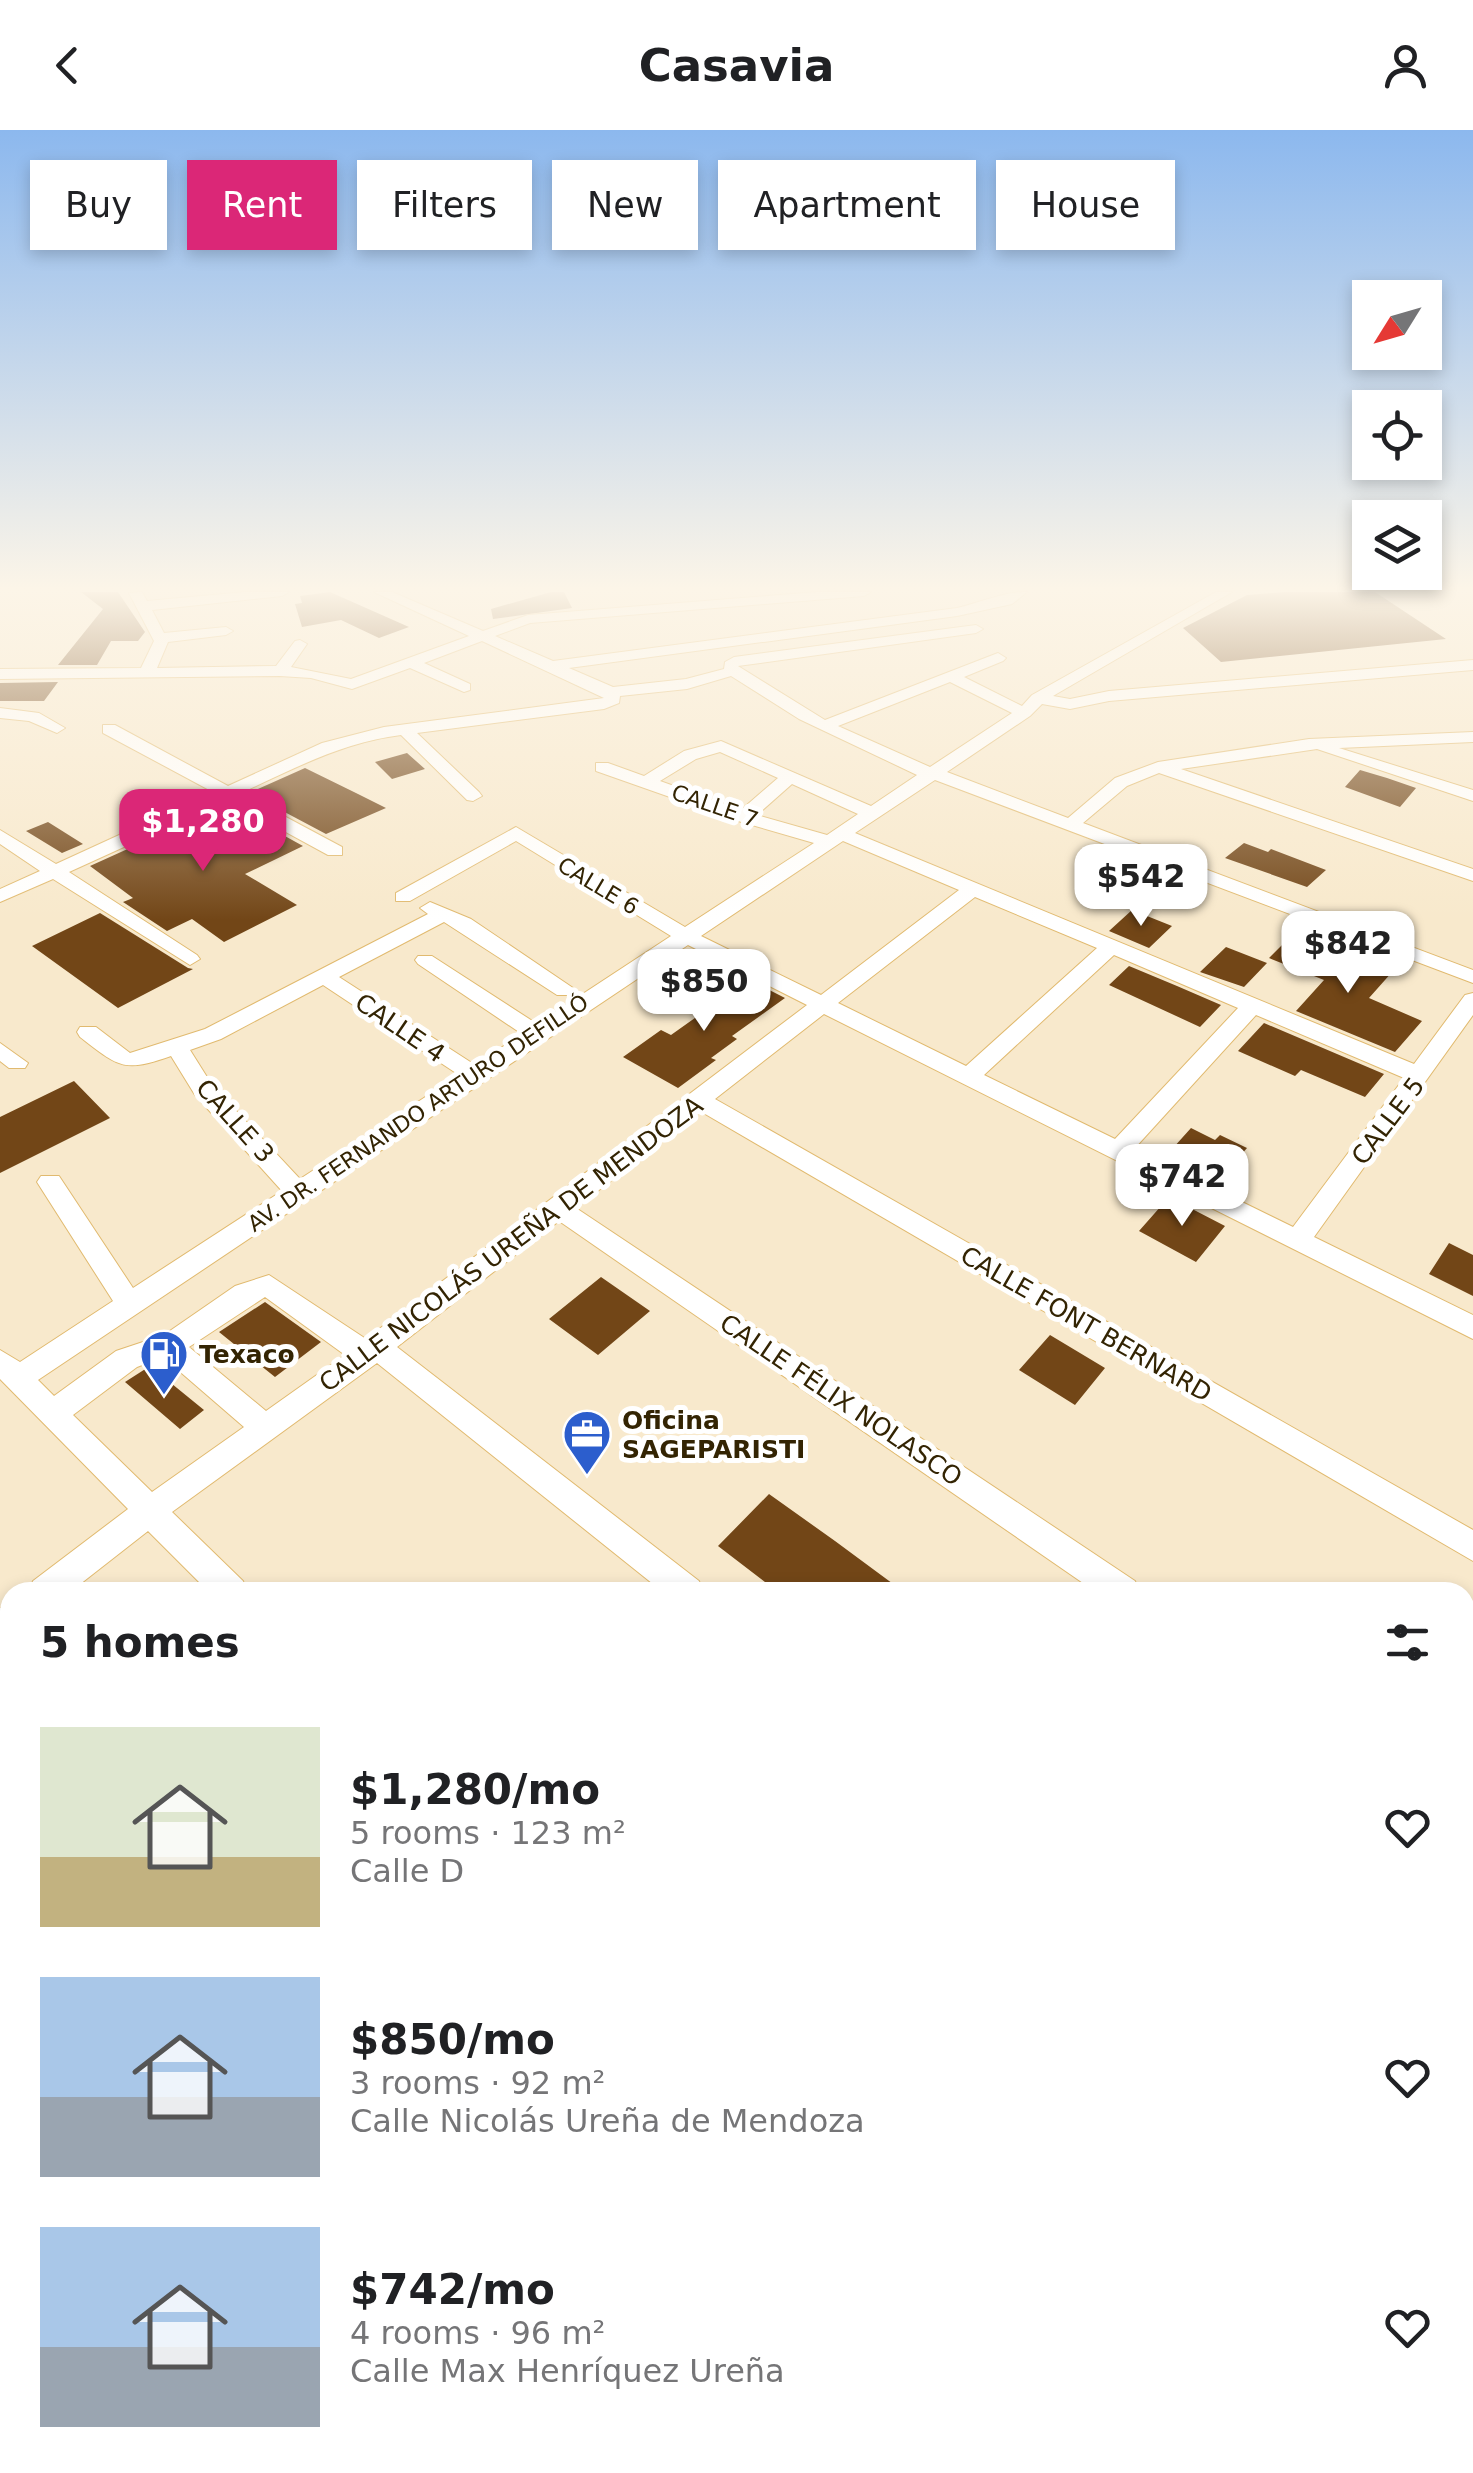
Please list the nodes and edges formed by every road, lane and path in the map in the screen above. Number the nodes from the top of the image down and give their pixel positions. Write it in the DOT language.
graph roads {
  1 [pos="610,701"];
  2 [pos="786,701"];
  3 [pos="887,701"];
  4 [pos="1021,701"];
  5 [pos="1037,701"];
  6 [pos="1085,701"];
  7 [pos="1031,705"];
  8 [pos="0,712"];
  9 [pos="826,724"];
  10 [pos="57,728"];
  11 [pos="109,729"];
  12 [pos="404,729"];
  13 [pos="1473,737"];
  14 [pos="1309,744"];
  15 [pos="602,767"];
  16 [pos="1158,767"];
  17 [pos="933,773"];
  18 [pos="788,778"];
  19 [pos="648,782"];
  20 [pos="227,791"];
  21 [pos="472,796"];
  22 [pos="1473,796"];
  23 [pos="870,812"];
  24 [pos="744,817"];
  25 [pos="1070,825"];
  26 [pos="0,836"];
  27 [pos="834,837"];
  28 [pos="335,850"];
  29 [pos="56,872"];
  30 [pos="1473,875"];
  31 [pos="973,888"];
  32 [pos="0,896"];
  33 [pos="446,913"];
  34 [pos="684,936"];
  35 [pos="1111,947"];
  36 [pos="190,958"];
  37 [pos="426,960"];
  38 [pos="1473,977"];
  39 [pos="327,978"];
  40 [pos="565,990"];
  41 [pos="1473,1000"];
  42 [pos="1252,1006"];
  43 [pos="824,1007"];
  44 [pos="88,1032"];
  45 [pos="537,1034"];
  46 [pos="177,1047"];
  47 [pos="474,1074"];
  48 [pos="968,1076"];
  49 [pos="1421,1076"];
  50 [pos="700,1102"];
  51 [pos="1119,1150"];
  52 [pos="50,1182"];
  53 [pos="298,1192"];
  54 [pos="558,1208"];
  55 [pos="1299,1239"];
  56 [pos="129,1304"];
  57 [pos="1473,1328"];
  58 [pos="169,1346"];
  59 [pos="372,1351"];
  60 [pos="5,1368"];
  61 [pos="54,1414"];
  62 [pos="266,1428"];
  63 [pos="151,1510"];
  64 [pos="1473,1548"];
  65 [pos="58,1582"];
  66 [pos="221,1582"];
  67 [pos="674,1582"];
  68 [pos="1108,1582"];
  1 -- 12 [label="street"];
  2 -- 9 [label="street"];
  3 -- 9 [label="street"];
  4 -- 7 [label="street"];
  5 -- 7 [label="street, AV. DR. FERNANDO ARTURO DEFILLÓ"];
  6 -- 7 [label="street"];
  7 -- 17 [label="street, AV. DR. FERNANDO ARTURO DEFILLÓ"];
  8 -- 10 [label="street"];
  9 -- 17 [label="street"];
  11 -- 20 [label="street"];
  12 -- 20 [label="street"];
  12 -- 21 [label="street"];
  13 -- 14 [label="street"];
  14 -- 16 [label="street"];
  14 -- 22 [label="street"];
  15 -- 19 [label="street, CALLE 7"];
  16 -- 25 [label="street"];
  16 -- 30 [label="street"];
  17 -- 23 [label="street, AV. DR. FERNANDO ARTURO DEFILLÓ"];
  17 -- 25 [label="street"];
  18 -- 19 [label="street"];
  18 -- 23 [label="street"];
  18 -- 24 [label="street"];
  19 -- 24 [label="street, CALLE 7"];
  20 -- 28 [label="street"];
  20 -- 29 [label="street"];
  23 -- 27 [label="street, AV. DR. FERNANDO ARTURO DEFILLÓ"];
  24 -- 27 [label="street, CALLE 7"];
  25 -- 38 [label="street"];
  26 -- 29 [label="street"];
  27 -- 31 [label="street, CALLE 7"];
  27 -- 34 [label="street, AV. DR. FERNANDO ARTURO DEFILLÓ"];
  29 -- 32 [label="street"];
  29 -- 36 [label="street"];
  31 -- 35 [label="street, CALLE 7"];
  31 -- 43 [label="street, CALLE NICOLÁS UREÑA DE MENDOZA"];
  33 -- 34 [label="street, CALLE 6"];
  33 -- 39 [label="street"];
  33 -- 40 [label="street"];
  34 -- 43 [label="street, CALLE 6"];
  34 -- 45 [label="street, AV. DR. FERNANDO ARTURO DEFILLÓ"];
  35 -- 42 [label="street, CALLE 7"];
  35 -- 48 [label="street"];
  37 -- 45 [label="street"];
  39 -- 46 [label="street"];
  39 -- 47 [label="street, CALLE 4"];
  41 -- 49 [label="street, CALLE 5"];
  42 -- 49 [label="street, CALLE 7"];
  42 -- 51 [label="street"];
  43 -- 48 [label="street, CALLE 6"];
  43 -- 50 [label="street, CALLE NICOLÁS UREÑA DE MENDOZA"];
  44 -- 46 [label="street"];
  45 -- 47 [label="street, AV. DR. FERNANDO ARTURO DEFILLÓ"];
  46 -- 53 [label="street, CALLE 3"];
  47 -- 53 [label="street, AV. DR. FERNANDO ARTURO DEFILLÓ"];
  48 -- 51 [label="street, CALLE 6"];
  49 -- 55 [label="street, CALLE 5"];
  50 -- 54 [label="street, CALLE NICOLÁS UREÑA DE MENDOZA"];
  50 -- 64 [label="street, CALLE FONT BERNARD"];
  51 -- 55 [label="street, CALLE 6"];
  52 -- 56 [label="street"];
  53 -- 56 [label="street, AV. DR. FERNANDO ARTURO DEFILLÓ"];
  54 -- 59 [label="street, CALLE NICOLÁS UREÑA DE MENDOZA"];
  54 -- 68 [label="street, CALLE FÉLIX NOLASCO"];
  55 -- 57 [label="street, CALLE 6"];
  56 -- 60 [label="street, AV. DR. FERNANDO ARTURO DEFILLÓ"];
  58 -- 59 [label="street"];
  58 -- 61 [label="street"];
  58 -- 62 [label="street"];
  59 -- 62 [label="street, CALLE NICOLÁS UREÑA DE MENDOZA"];
  59 -- 67 [label="street"];
  60 -- 61 [label="street"];
  61 -- 63 [label="street"];
  62 -- 63 [label="street, CALLE NICOLÁS UREÑA DE MENDOZA"];
  63 -- 65 [label="street, CALLE NICOLÁS UREÑA DE MENDOZA"];
  63 -- 66 [label="street"];
}
